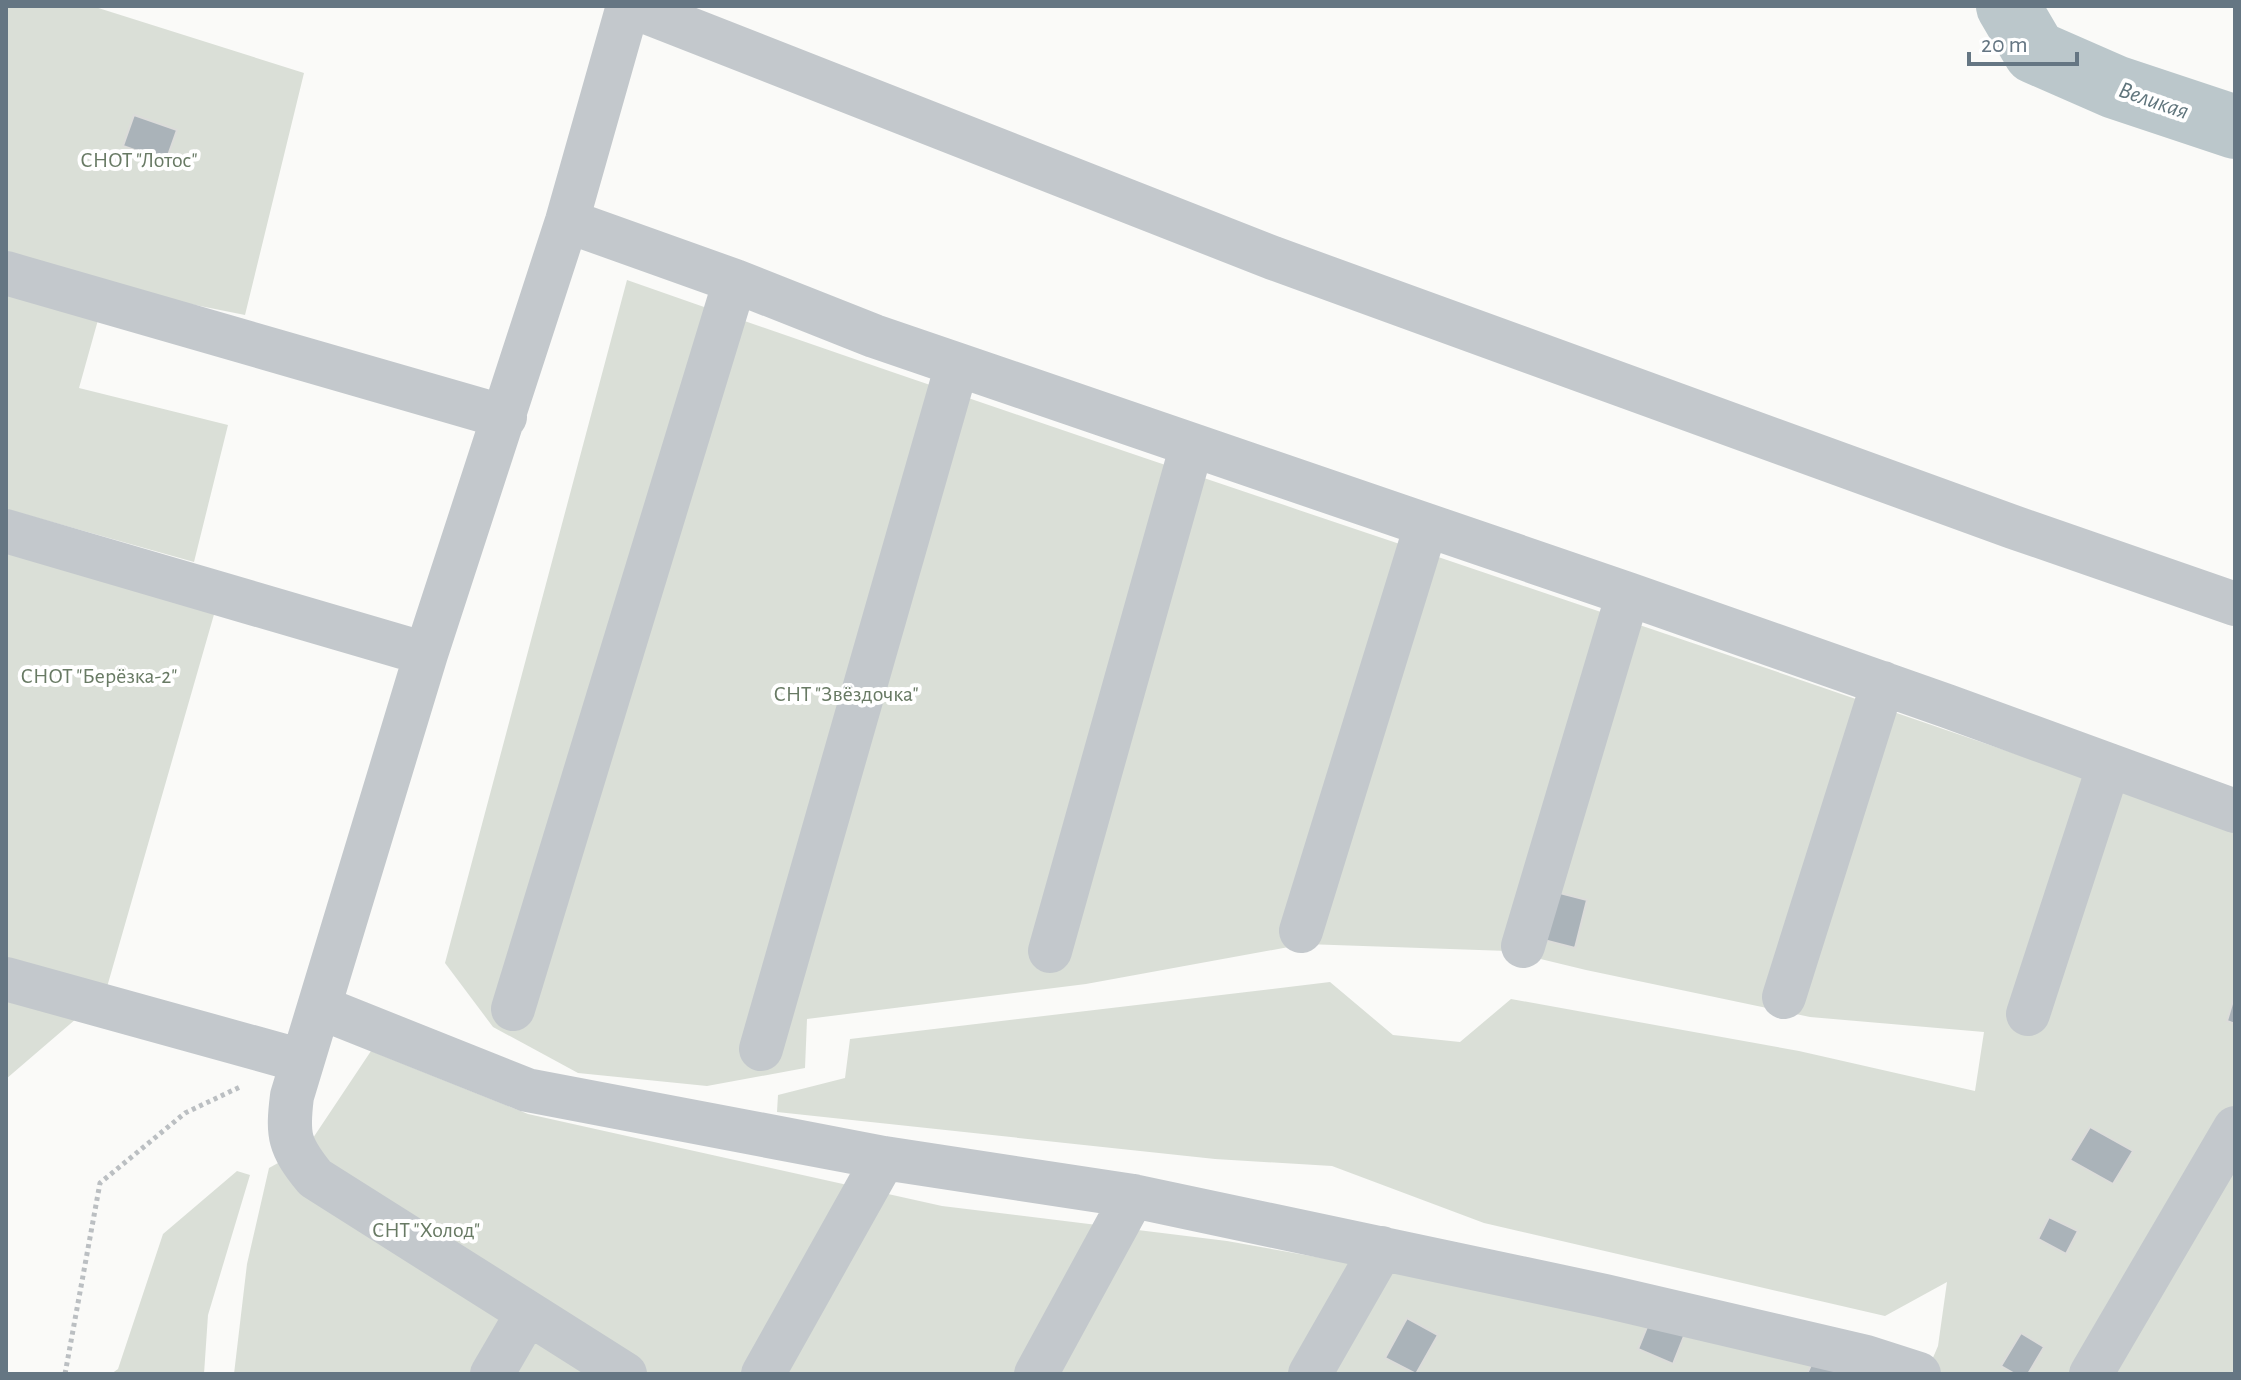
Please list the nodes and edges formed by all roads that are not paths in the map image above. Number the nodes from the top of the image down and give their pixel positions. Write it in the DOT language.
graph roads {
  1 [pos="630,6"];
  2 [pos="567,221"];
  3 [pos="6,273"];
  4 [pos="735,281"];
  5 [pos="957,365"];
  6 [pos="505,417"];
  7 [pos="1192,445"];
  8 [pos="1426,526"];
  9 [pos="6,531"];
  10 [pos="1628,594"];
  11 [pos="2235,604"];
  12 [pos="426,654"];
  13 [pos="1883,683"];
  14 [pos="2109,765"];
  15 [pos="2235,811"];
  16 [pos="1301,931"];
  17 [pos="1523,946"];
  18 [pos="1050,951"];
  19 [pos="6,979"];
  20 [pos="1784,997"];
  21 [pos="319,1007"];
  22 [pos="513,1009"];
  23 [pos="2028,1014"];
  24 [pos="761,1049"];
  25 [pos="284,1056"];
  26 [pos="2235,1128"];
  27 [pos="884,1158"];
  28 [pos="1133,1196"];
  29 [pos="1382,1248"];
  30 [pos="527,1314"];
  31 [pos="1861,1365"];
  32 [pos="492,1374"];
  33 [pos="625,1374"];
  34 [pos="763,1374"];
  35 [pos="1036,1374"];
  36 [pos="1310,1374"];
  37 [pos="1919,1374"];
  38 [pos="2091,1374"];
  1 -- 2 [label="street"];
  1 -- 11 [label="street"];
  2 -- 4 [label="street"];
  2 -- 6 [label="street"];
  3 -- 6 [label="street"];
  4 -- 5 [label="street"];
  4 -- 22 [label="street"];
  5 -- 7 [label="street"];
  5 -- 24 [label="street"];
  6 -- 12 [label="street"];
  7 -- 8 [label="street"];
  7 -- 18 [label="street"];
  8 -- 10 [label="street"];
  8 -- 16 [label="street"];
  9 -- 12 [label="street"];
  10 -- 13 [label="street"];
  10 -- 17 [label="street"];
  12 -- 21 [label="street"];
  13 -- 14 [label="street"];
  13 -- 20 [label="street"];
  14 -- 15 [label="street"];
  14 -- 23 [label="street"];
  19 -- 25 [label="street"];
  21 -- 27 [label="street"];
  21 -- 30 [label="street"];
  26 -- 38 [label="street"];
  27 -- 28 [label="street"];
  27 -- 34 [label="street"];
  28 -- 29 [label="street"];
  28 -- 35 [label="street"];
  29 -- 31 [label="street"];
  29 -- 36 [label="street"];
  30 -- 32 [label="street"];
  30 -- 33 [label="street"];
  31 -- 37 [label="street"];
}
